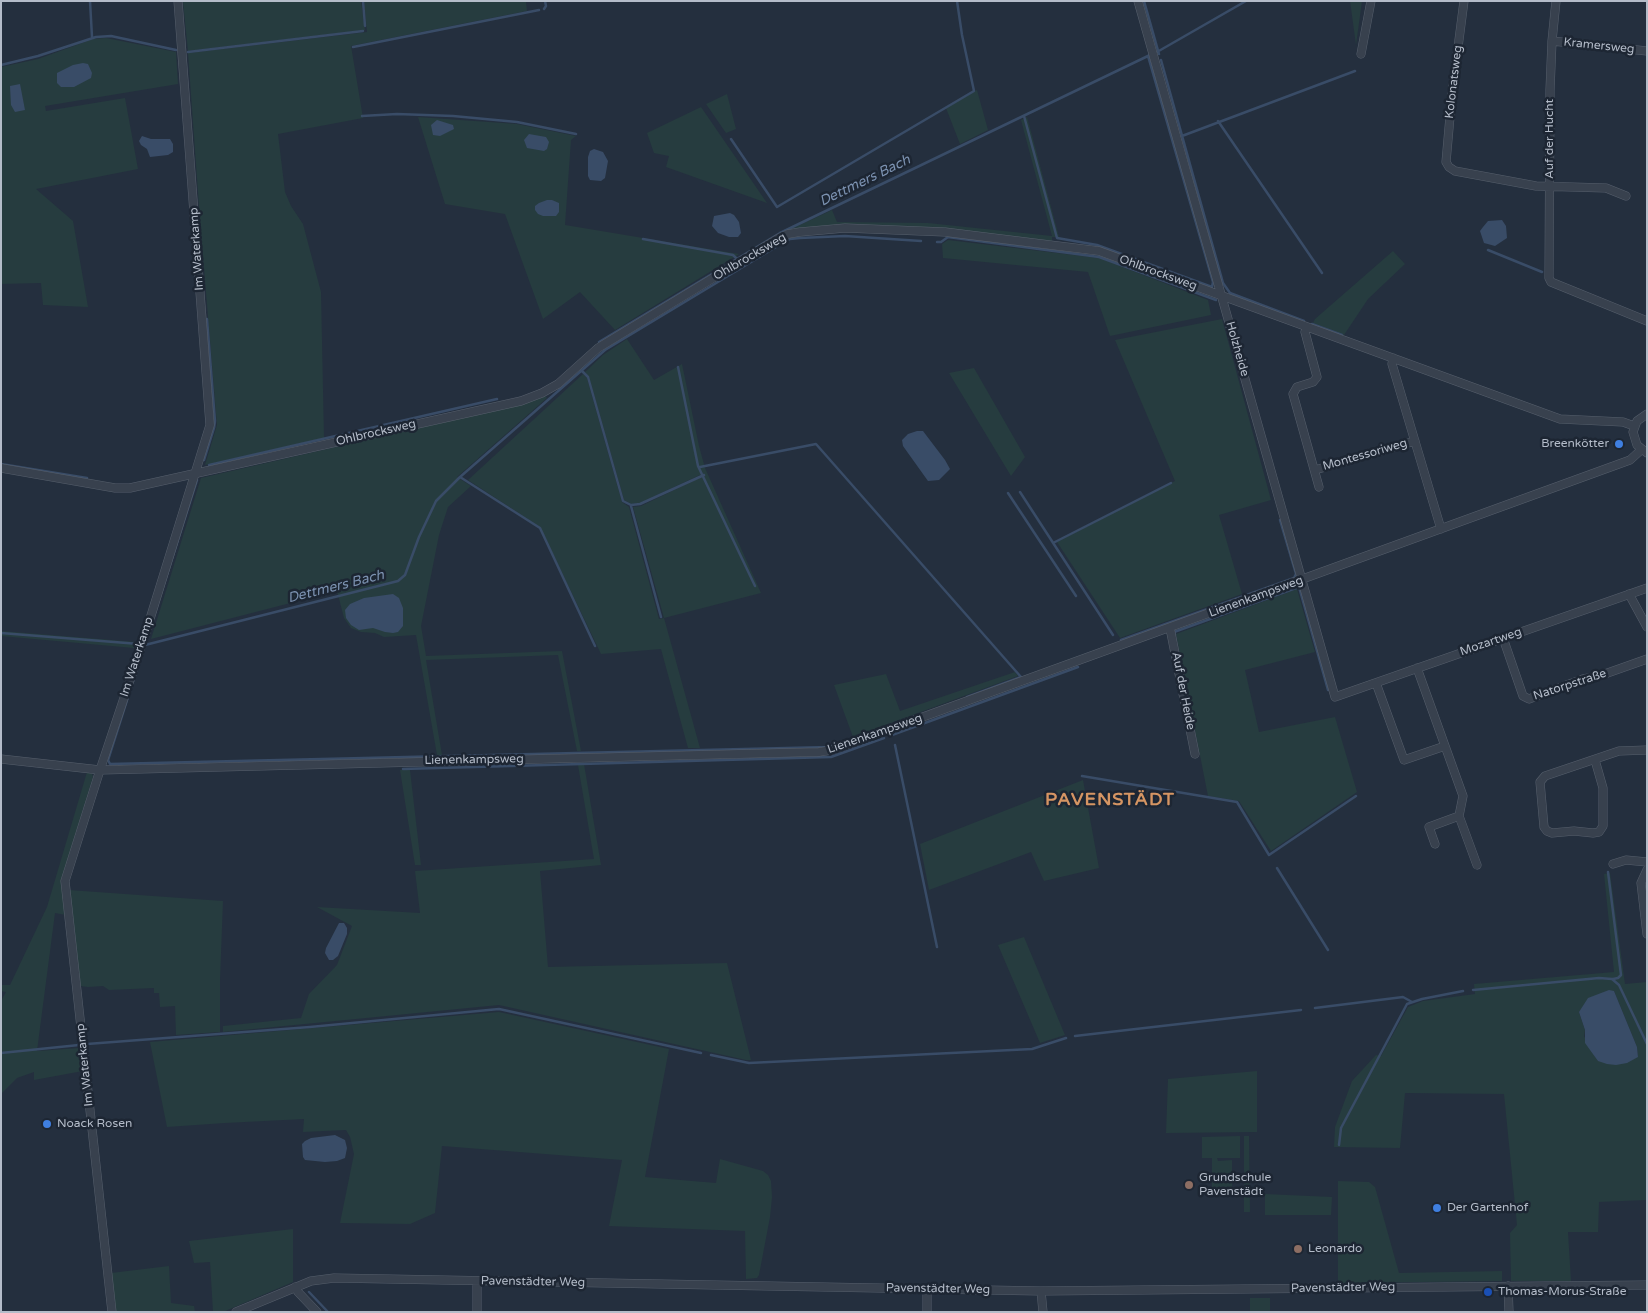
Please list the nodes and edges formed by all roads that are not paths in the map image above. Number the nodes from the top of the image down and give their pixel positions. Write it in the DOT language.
graph roads {
  1 [pos="178,1"];
  2 [pos="1138,1"];
  3 [pos="1371,1"];
  4 [pos="1464,1"];
  5 [pos="1556,1"];
  6 [pos="1552,41"];
  7 [pos="1647,51"];
  8 [pos="1361,54"];
  9 [pos="1550,187"];
  10 [pos="1626,196"];
  11 [pos="1222,296"];
  12 [pos="1647,321"];
  13 [pos="1307,327"];
  14 [pos="1393,358"];
  15 [pos="1647,414"];
  16 [pos="1634,426"];
  17 [pos="1416,440"];
  18 [pos="1644,451"];
  19 [pos="1,468"];
  20 [pos="1315,470"];
  21 [pos="195,474"];
  22 [pos="1319,487"];
  23 [pos="1442,529"];
  24 [pos="1302,580"];
  25 [pos="1647,588"];
  26 [pos="1629,594"];
  27 [pos="1647,627"];
  28 [pos="1170,628"];
  29 [pos="1503,638"];
  30 [pos="1647,659"];
  31 [pos="1417,668"];
  32 [pos="1376,683"];
  33 [pos="1335,697"];
  34 [pos="1445,746"];
  35 [pos="1647,750"];
  36 [pos="1195,754"];
  37 [pos="1,759"];
  38 [pos="1595,760"];
  39 [pos="100,770"];
  40 [pos="1459,816"];
  41 [pos="1435,844"];
  42 [pos="1647,862"];
  43 [pos="1613,864"];
  44 [pos="1476,865"];
  45 [pos="1647,870"];
  46 [pos="1647,934"];
  47 [pos="477,1281"];
  48 [pos="1508,1286"];
  49 [pos="1647,1286"];
  50 [pos="295,1287"];
  51 [pos="927,1289"];
  52 [pos="1041,1291"];
  53 [pos="112,1312"];
  54 [pos="236,1312"];
  55 [pos="317,1312"];
  56 [pos="477,1312"];
  57 [pos="927,1312"];
  58 [pos="1043,1312"];
  59 [pos="1509,1312"];
  1 -- 21 [label="street, Im Waterkamp"];
  2 -- 11 [label="street, Holzheide"];
  3 -- 8 [label="street"];
  4 -- 9 [label="street, Kolonatsweg"];
  5 -- 6 [label="street, Auf der Hucht"];
  6 -- 7 [label="street, Kramersweg"];
  6 -- 9 [label="street, Auf der Hucht"];
  9 -- 10 [label="street"];
  9 -- 12 [label="street, Auf der Hucht"];
  11 -- 13 [label="street, Ohlbrocksweg"];
  11 -- 21 [label="street, Ohlbrocksweg"];
  11 -- 24 [label="street, Holzheide"];
  13 -- 14 [label="street, Ohlbrocksweg"];
  13 -- 20 [label="street, Montessoriweg"];
  14 -- 16 [label="street, Ohlbrocksweg"];
  14 -- 17 [label="street, Montessoriweg"];
  15 -- 16 [label="street"];
  16 -- 18 [label="street"];
  17 -- 20 [label="street, Montessoriweg"];
  17 -- 23 [label="street, Montessoriweg"];
  18 -- 23 [label="street, Lienenkampsweg"];
  19 -- 21 [label="street, Ohlbrocksweg"];
  20 -- 22 [label="street, Montessoriweg"];
  21 -- 39 [label="street, Im Waterkamp"];
  23 -- 24 [label="street, Lienenkampsweg"];
  24 -- 28 [label="street, Lienenkampsweg"];
  24 -- 33 [label="street, Holzheide"];
  25 -- 26 [label="street, Mozartweg"];
  26 -- 27 [label="street"];
  26 -- 29 [label="street, Mozartweg"];
  28 -- 36 [label="street, Auf der Heide"];
  28 -- 39 [label="street, Lienenkampsweg"];
  29 -- 30 [label="street, Natorpstraße"];
  29 -- 31 [label="street, Mozartweg"];
  31 -- 32 [label="street, Mozartweg"];
  31 -- 34 [label="street"];
  32 -- 33 [label="street, Mozartweg"];
  32 -- 34 [label="street"];
  34 -- 40 [label="street"];
  35 -- 38 [label="street"];
  37 -- 39 [label="street, Lienenkampsweg"];
  38 -- 38 [label="street"];
  39 -- 53 [label="street, Im Waterkamp"];
  40 -- 41 [label="street"];
  40 -- 44 [label="street"];
  42 -- 43 [label="street"];
  45 -- 46 [label="street"];
  47 -- 50 [label="street, Pavenstädter Weg"];
  47 -- 51 [label="street, Pavenstädter Weg"];
  47 -- 56 [label="street"];
  48 -- 49 [label="street, Pavenstädter Weg"];
  48 -- 52 [label="street, Pavenstädter Weg"];
  48 -- 59 [label="street"];
  50 -- 54 [label="street, Pavenstädter Weg"];
  50 -- 55 [label="street"];
  51 -- 52 [label="street, Pavenstädter Weg"];
  51 -- 57 [label="street"];
  52 -- 58 [label="street"];
}
